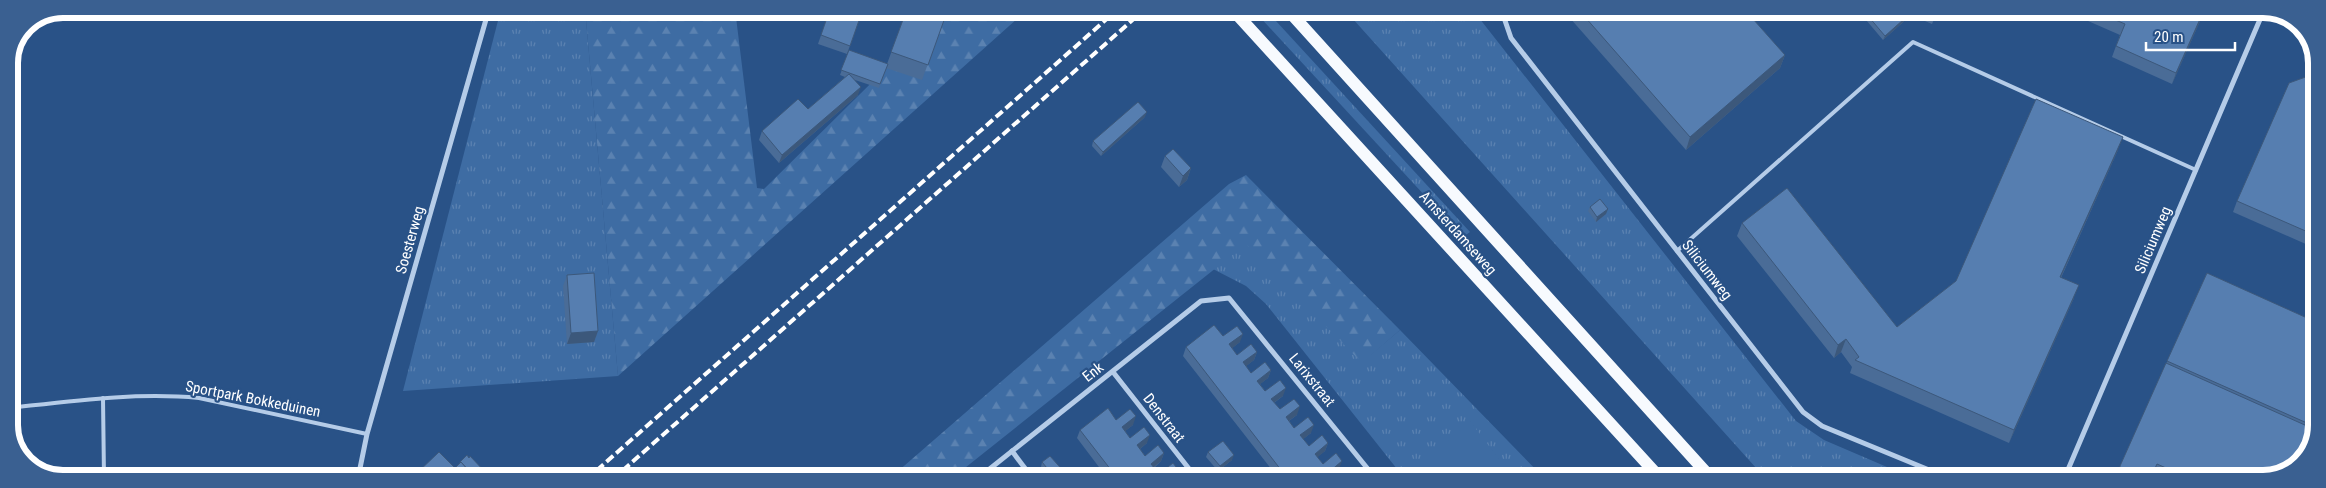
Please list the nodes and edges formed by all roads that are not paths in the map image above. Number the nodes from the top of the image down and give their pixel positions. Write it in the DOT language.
graph roads {
  1 [pos="487,18"];
  2 [pos="1240,18"];
  3 [pos="1295,18"];
  4 [pos="1502,18"];
  5 [pos="2261,18"];
  6 [pos="2196,170"];
  7 [pos="1677,251"];
  8 [pos="1229,298"];
  9 [pos="1113,372"];
  10 [pos="103,398"];
  11 [pos="18,407"];
  12 [pos="367,434"];
  13 [pos="1012,451"];
  14 [pos="104,470"];
  15 [pos="360,470"];
  16 [pos="988,470"];
  17 [pos="1026,470"];
  18 [pos="1189,470"];
  19 [pos="1369,470"];
  20 [pos="1653,470"];
  21 [pos="1704,470"];
  22 [pos="1929,470"];
  23 [pos="2068,470"];
  1 -- 12 [label="street, Soesterweg"];
  2 -- 20 [label="main road, Amsterdamseweg"];
  3 -- 21 [label="main road, Amsterdamseweg"];
  4 -- 7 [label="street, Siliciumweg"];
  5 -- 6 [label="street, Siliciumweg"];
  6 -- 7 [label="lane"];
  6 -- 23 [label="street, Siliciumweg"];
  7 -- 22 [label="street, Siliciumweg"];
  8 -- 9 [label="street, Enk"];
  8 -- 19 [label="street, Larixstraat"];
  9 -- 13 [label="street, Enk"];
  9 -- 18 [label="street, Denstraat"];
  10 -- 11 [label="lane, Sportpark Bokkeduinen"];
  10 -- 12 [label="lane, Sportpark Bokkeduinen"];
  10 -- 14 [label="lane"];
  12 -- 15 [label="street, Soesterweg"];
  13 -- 16 [label="street, Enk"];
  13 -- 17 [label="street"];
}
